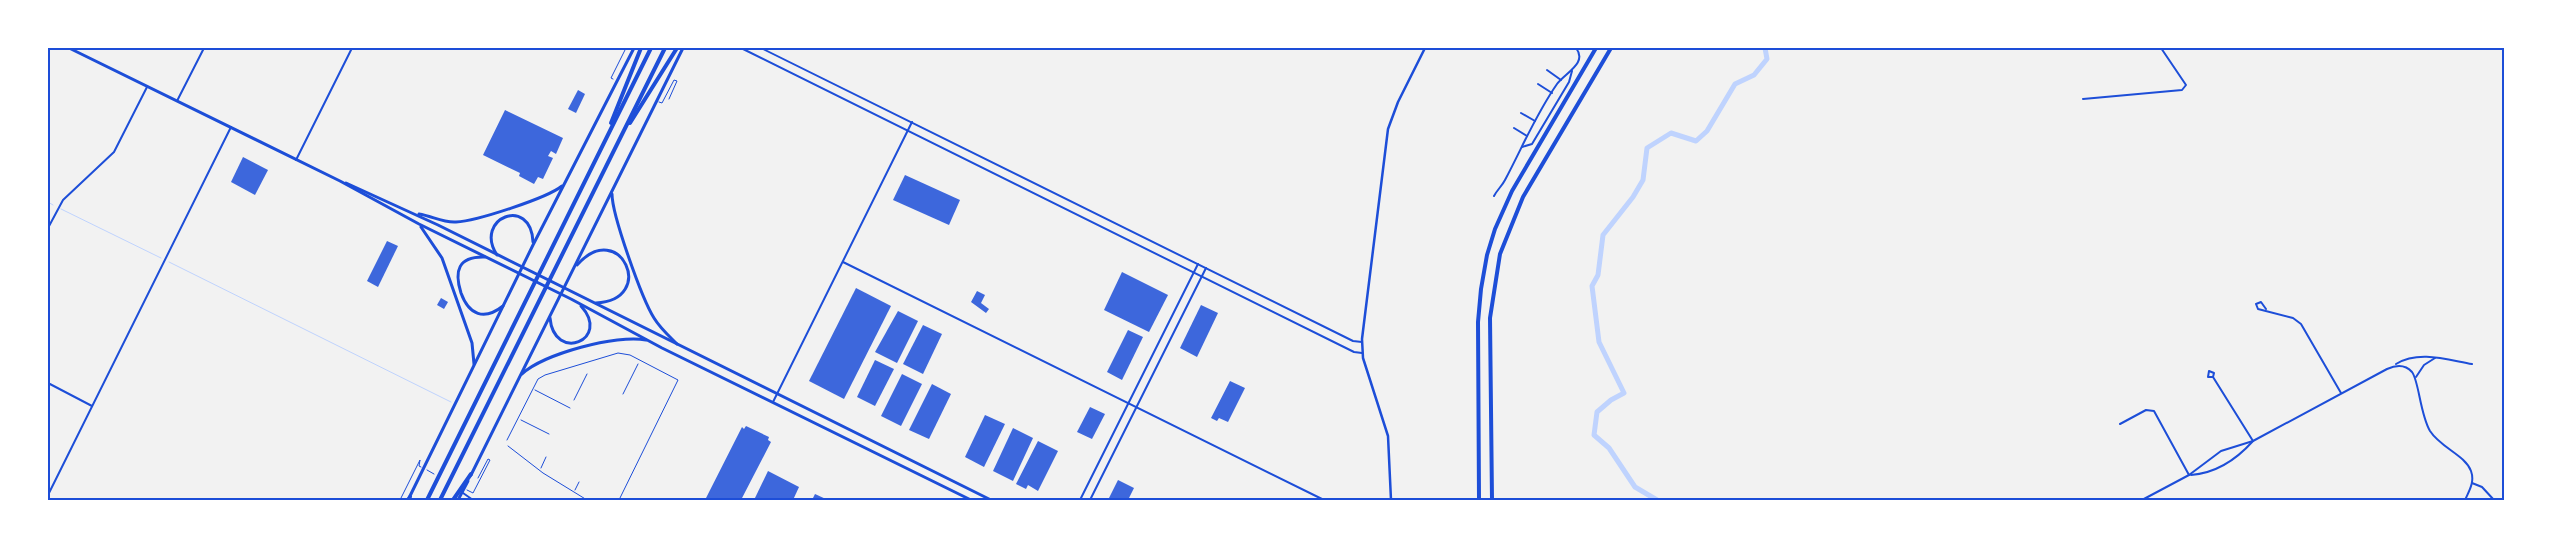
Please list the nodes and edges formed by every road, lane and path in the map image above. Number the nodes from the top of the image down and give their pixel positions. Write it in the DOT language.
graph roads {
  1 [pos="69,48"];
  2 [pos="204,48"];
  3 [pos="352,48"];
  4 [pos="634,48"];
  5 [pos="641,48"];
  6 [pos="651,48"];
  7 [pos="665,48"];
  8 [pos="677,48"];
  9 [pos="683,48"];
  10 [pos="741,48"];
  11 [pos="761,48"];
  12 [pos="1425,48"];
  13 [pos="1576,48"];
  14 [pos="1596,48"];
  15 [pos="1611,48"];
  16 [pos="2161,48"];
  17 [pos="1546,70"];
  18 [pos="1572,70"];
  19 [pos="1561,80"];
  20 [pos="1538,84"];
  21 [pos="148,86"];
  22 [pos="1552,93"];
  23 [pos="2083,99"];
  24 [pos="177,101"];
  25 [pos="1521,113"];
  26 [pos="1535,121"];
  27 [pos="912,122"];
  28 [pos="231,127"];
  29 [pos="1514,128"];
  30 [pos="908,130"];
  31 [pos="1527,136"];
  32 [pos="619,139"];
  33 [pos="604,144"];
  34 [pos="1522,147"];
  35 [pos="296,160"];
  36 [pos="340,181"];
  37 [pos="564,184"];
  38 [pos="612,191"];
  39 [pos="1494,196"];
  40 [pos="415,213"];
  41 [pos="419,224"];
  42 [pos="48,228"];
  43 [pos="533,245"];
  44 [pos="498,255"];
  45 [pos="487,258"];
  46 [pos="843,262"];
  47 [pos="1198,264"];
  48 [pos="1206,268"];
  49 [pos="573,269"];
  50 [pos="1194,272"];
  51 [pos="1202,276"];
  52 [pos="594,303"];
  53 [pos="579,304"];
  54 [pos="503,306"];
  55 [pos="2266,309"];
  56 [pos="550,317"];
  57 [pos="666,340"];
  58 [pos="649,341"];
  59 [pos="1362,342"];
  60 [pos="678,346"];
  61 [pos="662,348"];
  62 [pos="1362,353"];
  63 [pos="2435,358"];
  64 [pos="640,361"];
  65 [pos="2472,364"];
  66 [pos="2394,366"];
  67 [pos="473,368"];
  68 [pos="587,374"];
  69 [pos="520,376"];
  70 [pos="2213,377"];
  71 [pos="2415,378"];
  72 [pos="48,383"];
  73 [pos="533,389"];
  74 [pos="2341,393"];
  75 [pos="623,394"];
  76 [pos="777,394"];
  77 [pos="574,400"];
  78 [pos="773,402"];
  79 [pos="1128,404"];
  80 [pos="92,406"];
  81 [pos="570,408"];
  82 [pos="1136,408"];
  83 [pos="808,410"];
  84 [pos="803,418"];
  85 [pos="518,419"];
  86 [pos="2120,424"];
  87 [pos="549,434"];
  88 [pos="507,440"];
  89 [pos="2253,441"];
  90 [pos="508,446"];
  91 [pos="546,457"];
  92 [pos="540,470"];
  93 [pos="471,474"];
  94 [pos="2189,475"];
  95 [pos="579,482"];
  96 [pos="2472,483"];
  97 [pos="971,490"];
  98 [pos="462,493"];
  99 [pos="574,493"];
  100 [pos="48,495"];
  101 [pos="967,498"];
  102 [pos="409,499"];
  103 [pos="427,500"];
  104 [pos="440,500"];
  105 [pos="453,500"];
  106 [pos="458,500"];
  107 [pos="473,500"];
  108 [pos="587,500"];
  109 [pos="619,500"];
  110 [pos="971,500"];
  111 [pos="991,500"];
  112 [pos="1080,500"];
  113 [pos="1090,500"];
  114 [pos="1324,500"];
  115 [pos="1391,500"];
  116 [pos="1480,500"];
  117 [pos="1492,500"];
  118 [pos="2142,500"];
  119 [pos="2465,500"];
  120 [pos="2494,500"];
  1 -- 21 [label="main road"];
  2 -- 24 [label="street"];
  3 -- 35 [label="street"];
  4 -- 37 [label="main road"];
  5 -- 33 [label="highway"];
  6 -- 33 [label="highway"];
  7 -- 32 [label="highway"];
  8 -- 32 [label="highway"];
  9 -- 38 [label="main road"];
  10 -- 30 [label="street"];
  11 -- 27 [label="street"];
  12 -- 59 [label="street"];
  13 -- 18 [label="street"];
  14 -- 116 [label="highway"];
  15 -- 117 [label="highway"];
  16 -- 23 [label="street"];
  17 -- 19 [label="street"];
  18 -- 19 [label="street"];
  18 -- 34 [label="street"];
  19 -- 22 [label="street"];
  20 -- 22 [label="street"];
  21 -- 24 [label="main road"];
  21 -- 42 [label="street"];
  22 -- 26 [label="street"];
  24 -- 28 [label="main road"];
  25 -- 26 [label="street"];
  26 -- 31 [label="street"];
  27 -- 30 [label="street"];
  27 -- 47 [label="street"];
  28 -- 35 [label="main road"];
  28 -- 80 [label="street"];
  29 -- 31 [label="street"];
  30 -- 46 [label="street"];
  30 -- 50 [label="street"];
  31 -- 34 [label="street"];
  32 -- 104 [label="highway"];
  33 -- 103 [label="highway"];
  34 -- 39 [label="street"];
  35 -- 36 [label="main road"];
  36 -- 40 [label="main road"];
  36 -- 41 [label="main road"];
  37 -- 40 [label="main road"];
  37 -- 43 [label="main road"];
  38 -- 49 [label="main road"];
  38 -- 60 [label="main road"];
  40 -- 44 [label="main road"];
  41 -- 45 [label="main road"];
  41 -- 67 [label="main road"];
  43 -- 44 [label="main road"];
  43 -- 54 [label="main road"];
  44 -- 52 [label="main road"];
  45 -- 53 [label="main road"];
  45 -- 54 [label="main road"];
  46 -- 76 [label="street"];
  46 -- 79 [label="street"];
  47 -- 48 [label="street"];
  47 -- 50 [label="street"];
  48 -- 51 [label="street"];
  48 -- 59 [label="street"];
  49 -- 52 [label="main road"];
  49 -- 56 [label="main road"];
  50 -- 51 [label="street"];
  50 -- 79 [label="street"];
  51 -- 62 [label="street"];
  51 -- 82 [label="street"];
  52 -- 57 [label="main road"];
  53 -- 56 [label="main road"];
  53 -- 58 [label="main road"];
  54 -- 67 [label="main road"];
  55 -- 74 [label="street"];
  56 -- 69 [label="main road"];
  57 -- 60 [label="main road"];
  57 -- 61 [label="main road"];
  58 -- 61 [label="main road"];
  58 -- 69 [label="main road"];
  59 -- 62 [label="street"];
  60 -- 76 [label="main road"];
  61 -- 78 [label="main road"];
  62 -- 115 [label="street"];
  63 -- 65 [label="street"];
  63 -- 66 [label="street"];
  63 -- 71 [label="street"];
  64 -- 73 [label="lane"];
  64 -- 75 [label="path"];
  64 -- 109 [label="lane"];
  66 -- 71 [label="street"];
  66 -- 74 [label="street"];
  67 -- 102 [label="main road"];
  68 -- 77 [label="path"];
  69 -- 93 [label="main road"];
  70 -- 89 [label="street"];
  71 -- 96 [label="street"];
  72 -- 80 [label="street"];
  73 -- 81 [label="path"];
  73 -- 85 [label="lane"];
  74 -- 89 [label="street"];
  76 -- 78 [label="street"];
  76 -- 83 [label="main road"];
  78 -- 84 [label="main road"];
  79 -- 82 [label="street"];
  79 -- 112 [label="street"];
  80 -- 100 [label="street"];
  82 -- 113 [label="street"];
  82 -- 114 [label="street"];
  83 -- 84 [label="main road"];
  83 -- 97 [label="main road"];
  84 -- 101 [label="main road"];
  85 -- 87 [label="path"];
  85 -- 88 [label="lane"];
  86 -- 94 [label="street"];
  89 -- 94 [label="street"];
  89 -- 94 [label="street"];
  90 -- 92 [label="lane"];
  91 -- 92 [label="path"];
  92 -- 99 [label="lane"];
  93 -- 98 [label="main road"];
  93 -- 105 [label="highway"];
  94 -- 118 [label="street"];
  95 -- 99 [label="path"];
  96 -- 119 [label="street"];
  96 -- 120 [label="street"];
  97 -- 101 [label="main road"];
  97 -- 111 [label="main road"];
  98 -- 106 [label="main road"];
  98 -- 107 [label="street"];
  99 -- 108 [label="lane"];
  101 -- 110 [label="main road"];
}
